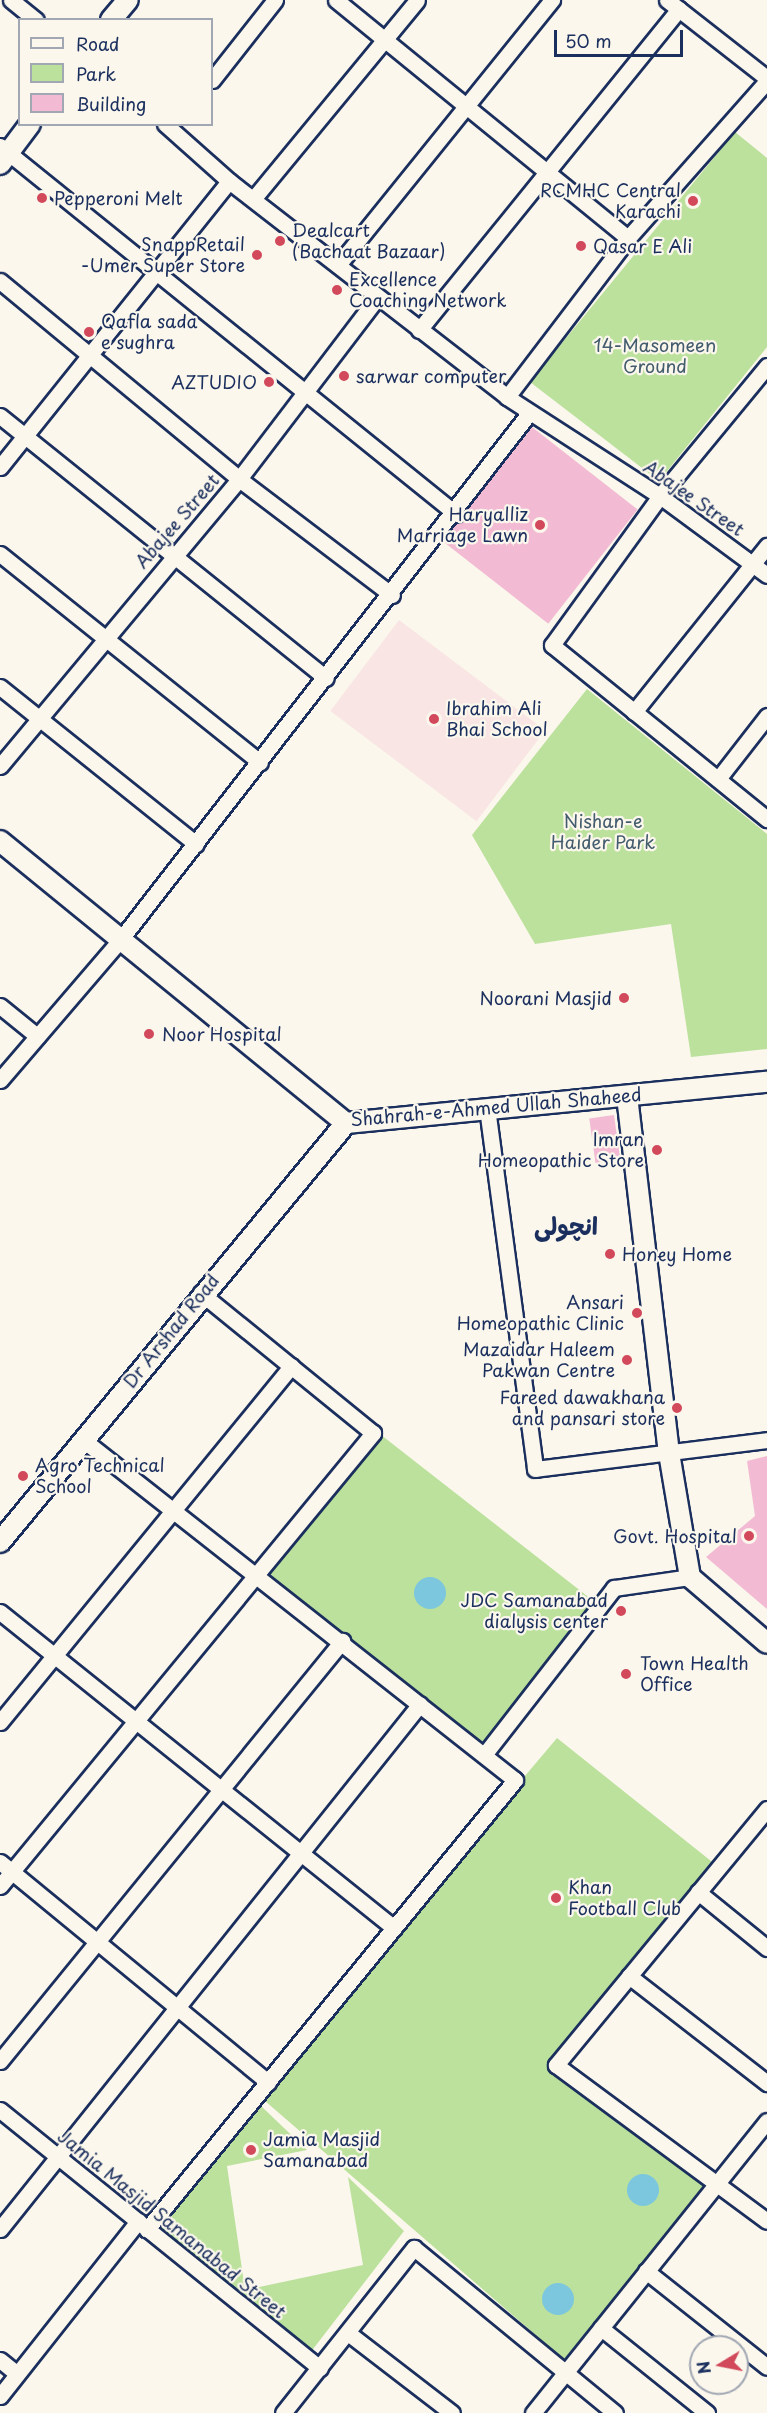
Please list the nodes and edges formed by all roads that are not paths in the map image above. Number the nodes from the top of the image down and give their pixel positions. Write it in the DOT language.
graph roads {
  1 [pos="11,0"];
  2 [pos="128,0"];
  3 [pos="275,0"];
  4 [pos="336,0"];
  5 [pos="417,0"];
  6 [pos="552,0"];
  7 [pos="673,4"];
  8 [pos="34,18"];
  9 [pos="113,18"];
  10 [pos="384,39"];
  11 [pos="213,79"];
  12 [pos="767,80"];
  13 [pos="463,104"];
  14 [pos="28,126"];
  15 [pos="171,126"];
  16 [pos="3,154"];
  17 [pos="545,171"];
  18 [pos="229,181"];
  19 [pos="254,198"];
  20 [pos="628,238"];
  21 [pos="338,265"];
  22 [pos="157,273"];
  23 [pos="0,281"];
  24 [pos="377,298"];
  25 [pos="418,330"];
  26 [pos="90,356"];
  27 [pos="767,366"];
  28 [pos="308,394"];
  29 [pos="507,397"];
  30 [pos="530,412"];
  31 [pos="0,416"];
  32 [pos="25,436"];
  33 [pos="0,467"];
  34 [pos="239,479"];
  35 [pos="660,496"];
  36 [pos="456,514"];
  37 [pos="767,546"];
  38 [pos="174,552"];
  39 [pos="0,554"];
  40 [pos="752,564"];
  41 [pos="767,575"];
  42 [pos="392,595"];
  43 [pos="105,637"];
  44 [pos="326,678"];
  45 [pos="0,687"];
  46 [pos="634,712"];
  47 [pos="767,716"];
  48 [pos="40,718"];
  49 [pos="260,762"];
  50 [pos="0,766"];
  51 [pos="718,779"];
  52 [pos="767,819"];
  53 [pos="0,841"];
  54 [pos="195,844"];
  55 [pos="120,940"];
  56 [pos="0,1006"];
  57 [pos="37,1036"];
  58 [pos="0,1080"];
  59 [pos="767,1082"];
  60 [pos="627,1096"];
  61 [pos="487,1108"];
  62 [pos="345,1123"];
  63 [pos="201,1293"];
  64 [pos="291,1366"];
  65 [pos="82,1440"];
  66 [pos="767,1440"];
  67 [pos="669,1453"];
  68 [pos="172,1508"];
  69 [pos="0,1542"];
  70 [pos="259,1574"];
  71 [pos="690,1577"];
  72 [pos="0,1612"];
  73 [pos="342,1641"];
  74 [pos="767,1642"];
  75 [pos="54,1655"];
  76 [pos="420,1704"];
  77 [pos="0,1722"];
  78 [pos="138,1723"];
  79 [pos="484,1755"];
  80 [pos="221,1790"];
  81 [pos="766,1811"];
  82 [pos="301,1854"];
  83 [pos="6,1867"];
  84 [pos="0,1886"];
  85 [pos="698,1892"];
  86 [pos="394,1928"];
  87 [pos="95,1940"];
  88 [pos="767,1948"];
  89 [pos="629,1976"];
  90 [pos="177,2007"];
  91 [pos="0,2061"];
  92 [pos="268,2082"];
  93 [pos="767,2083"];
  94 [pos="0,2110"];
  95 [pos="767,2121"];
  96 [pos="58,2157"];
  97 [pos="717,2183"];
  98 [pos="767,2222"];
  99 [pos="142,2225"];
  100 [pos="0,2229"];
  101 [pos="646,2271"];
  102 [pos="601,2328"];
  103 [pos="348,2333"];
  104 [pos="0,2360"];
  105 [pos="767,2367"];
  106 [pos="320,2368"];
  107 [pos="566,2372"];
  108 [pos="17,2374"];
  109 [pos="0,2396"];
  110 [pos="283,2413"];
  111 [pos="452,2413"];
  112 [pos="533,2413"];
  113 [pos="615,2413"];
  114 [pos="707,2413"];
  1 -- 8 [label="street"];
  2 -- 9 [label="street"];
  3 -- 11 [label="street"];
  4 -- 10 [label="street"];
  5 -- 10 [label="street"];
  6 -- 13 [label="street"];
  7 -- 12 [label="street"];
  7 -- 17 [label="street"];
  10 -- 13 [label="street"];
  10 -- 19 [label="street"];
  12 -- 20 [label="street"];
  13 -- 17 [label="street"];
  13 -- 21 [label="street"];
  14 -- 16 [label="street"];
  15 -- 18 [label="street, Abajee Street"];
  16 -- 22 [label="street"];
  17 -- 20 [label="street"];
  17 -- 25 [label="street"];
  18 -- 19 [label="street, Abajee Street"];
  18 -- 22 [label="street"];
  19 -- 21 [label="street, Abajee Street"];
  20 -- 29 [label="street"];
  21 -- 24 [label="street, Abajee Street"];
  22 -- 26 [label="street"];
  22 -- 28 [label="street"];
  23 -- 26 [label="street"];
  24 -- 25 [label="street, Abajee Street"];
  24 -- 28 [label="street, Abajee Street"];
  25 -- 29 [label="street, Abajee Street"];
  26 -- 32 [label="street"];
  26 -- 34 [label="street"];
  27 -- 35 [label="street"];
  28 -- 34 [label="street, Abajee Street"];
  28 -- 36 [label="street"];
  29 -- 30 [label="street, Abajee Street"];
  30 -- 35 [label="street, Abajee Street"];
  30 -- 36 [label="street"];
  31 -- 32 [label="street"];
  32 -- 33 [label="street"];
  32 -- 38 [label="street"];
  34 -- 38 [label="street, Abajee Street"];
  34 -- 42 [label="street"];
  35 -- 40 [label="street, Abajee Street"];
  35 -- 46 [label="street"];
  36 -- 42 [label="street"];
  37 -- 40 [label="street"];
  38 -- 43 [label="street, Abajee Street"];
  38 -- 44 [label="street"];
  39 -- 43 [label="street"];
  40 -- 41 [label="street, Abajee Street"];
  40 -- 46 [label="street"];
  42 -- 44 [label="street"];
  43 -- 48 [label="street, Abajee Street"];
  43 -- 49 [label="street"];
  44 -- 49 [label="street"];
  45 -- 48 [label="street"];
  46 -- 51 [label="street"];
  47 -- 51 [label="street"];
  48 -- 50 [label="street, Abajee Street"];
  48 -- 54 [label="street"];
  49 -- 54 [label="street"];
  51 -- 52 [label="street"];
  53 -- 55 [label="street, Shahrah-e-Ahmed Ullah Shaheed"];
  54 -- 55 [label="street"];
  55 -- 57 [label="street"];
  55 -- 62 [label="street, Shahrah-e-Ahmed Ullah Shaheed"];
  56 -- 57 [label="street"];
  57 -- 58 [label="street"];
  59 -- 60 [label="street, Shahrah-e-Ahmed Ullah Shaheed"];
  60 -- 61 [label="street, Shahrah-e-Ahmed Ullah Shaheed"];
  60 -- 67 [label="street"];
  61 -- 62 [label="street, Shahrah-e-Ahmed Ullah Shaheed"];
  61 -- 67 [label="street"];
  62 -- 63 [label="street, Dr Arshad Road"];
  63 -- 64 [label="street"];
  63 -- 65 [label="street, Dr Arshad Road"];
  64 -- 68 [label="street"];
  64 -- 70 [label="street"];
  65 -- 68 [label="street"];
  65 -- 69 [label="street, Dr Arshad Road"];
  66 -- 67 [label="street"];
  67 -- 71 [label="street"];
  68 -- 70 [label="street"];
  68 -- 75 [label="street"];
  70 -- 73 [label="street"];
  70 -- 78 [label="street"];
  71 -- 74 [label="street"];
  71 -- 79 [label="street"];
  72 -- 75 [label="street"];
  73 -- 76 [label="street"];
  73 -- 80 [label="street"];
  75 -- 77 [label="street"];
  75 -- 78 [label="street"];
  76 -- 79 [label="street"];
  76 -- 82 [label="street"];
  78 -- 80 [label="street"];
  78 -- 83 [label="street"];
  79 -- 86 [label="street"];
  80 -- 82 [label="street"];
  80 -- 87 [label="street"];
  81 -- 85 [label="street"];
  82 -- 86 [label="street"];
  82 -- 90 [label="street"];
  83 -- 84 [label="street"];
  83 -- 87 [label="street"];
  85 -- 88 [label="street"];
  85 -- 89 [label="street"];
  86 -- 92 [label="street"];
  87 -- 90 [label="street"];
  87 -- 91 [label="street"];
  89 -- 93 [label="street"];
  89 -- 97 [label="street"];
  90 -- 92 [label="street"];
  90 -- 96 [label="street"];
  92 -- 99 [label="street"];
  94 -- 96 [label="street, Jamia Masjid Samanabad Street"];
  95 -- 97 [label="street"];
  96 -- 99 [label="street, Jamia Masjid Samanabad Street"];
  96 -- 100 [label="street"];
  97 -- 98 [label="street"];
  97 -- 101 [label="street"];
  99 -- 106 [label="street, Jamia Masjid Samanabad Street"];
  99 -- 108 [label="street"];
  101 -- 102 [label="street"];
  101 -- 105 [label="street"];
  102 -- 107 [label="street"];
  102 -- 114 [label="street"];
  103 -- 106 [label="street"];
  103 -- 107 [label="street"];
  103 -- 111 [label="street"];
  104 -- 108 [label="street"];
  106 -- 110 [label="street"];
  107 -- 112 [label="street"];
  107 -- 113 [label="street"];
  108 -- 109 [label="street"];
}
